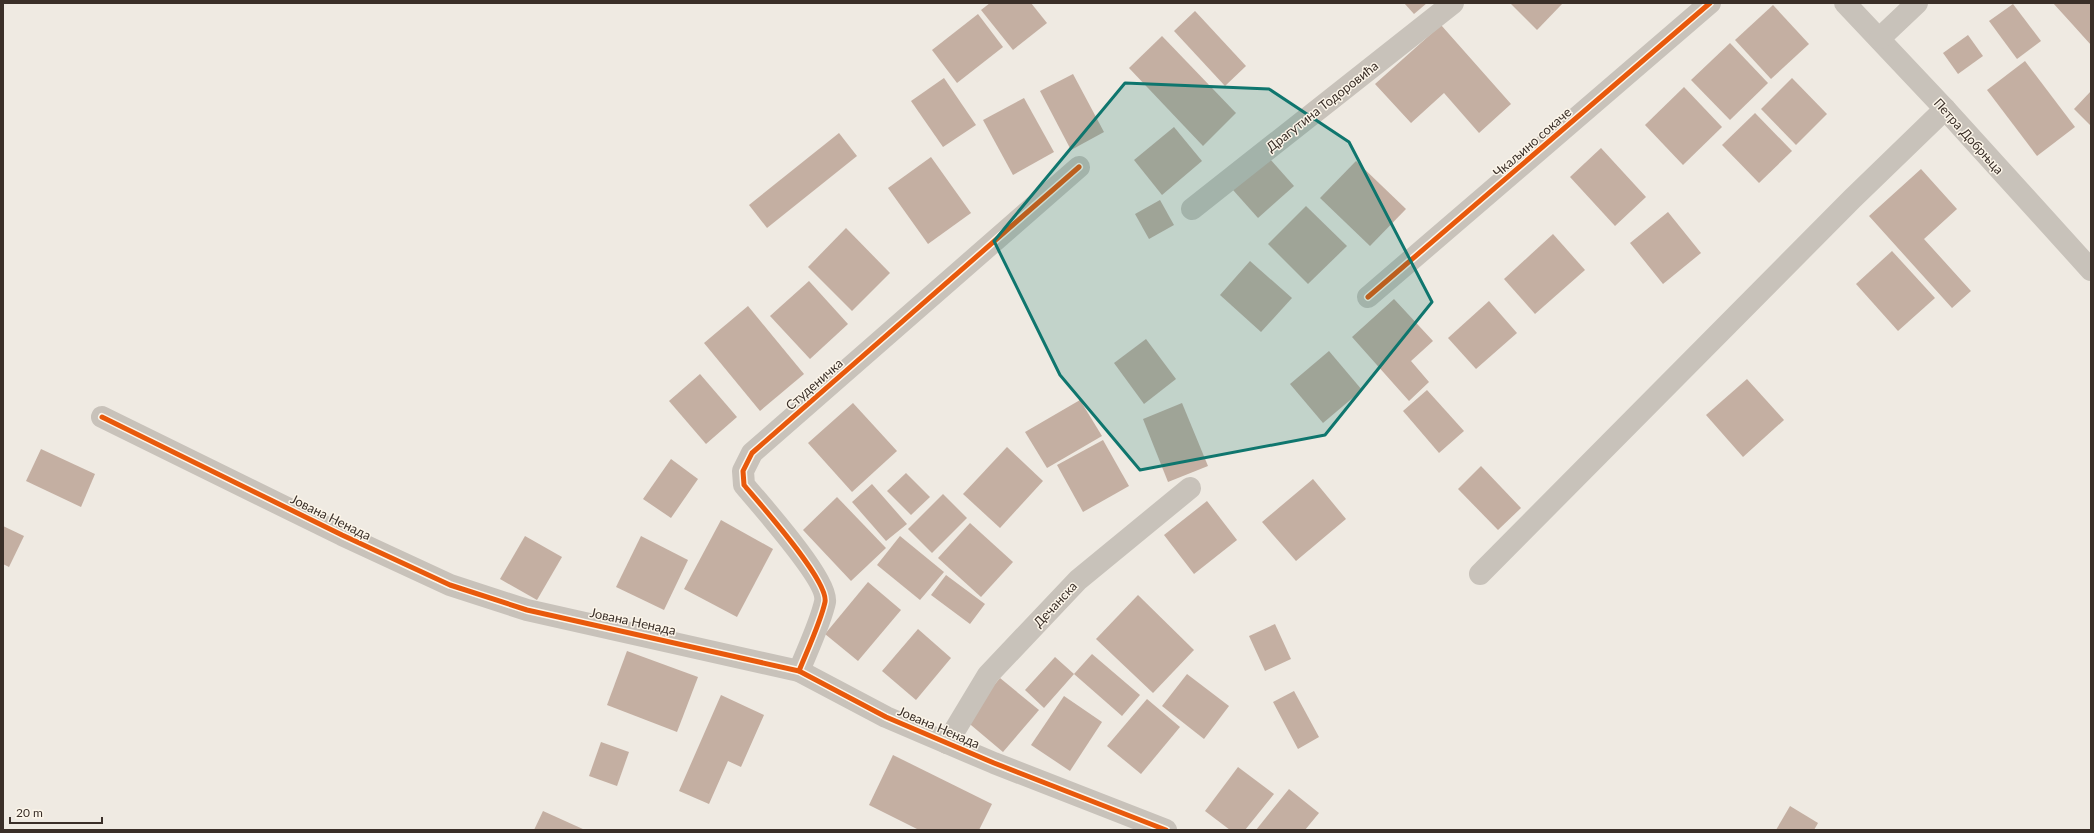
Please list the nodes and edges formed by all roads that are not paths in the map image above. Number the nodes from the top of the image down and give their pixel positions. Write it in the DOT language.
graph roads {
  1 [pos="1453,3"];
  2 [pos="1710,3"];
  3 [pos="1845,3"];
  4 [pos="1917,3"];
  5 [pos="1880,38"];
  6 [pos="1945,109"];
  7 [pos="1079,167"];
  8 [pos="1192,208"];
  9 [pos="2091,270"];
  10 [pos="1368,297"];
  11 [pos="102,417"];
  12 [pos="1190,488"];
  13 [pos="1480,574"];
  14 [pos="799,671"];
  15 [pos="947,743"];
  16 [pos="1166,830"];
  1 -- 8 [label="street, Драгутина Тодоровића"];
  2 -- 10 [label="street, Чкаљино сокаче"];
  3 -- 5 [label="street, Петра Добрњца"];
  4 -- 5 [label="street"];
  5 -- 6 [label="street, Петра Добрњца"];
  6 -- 9 [label="street, Петра Добрњца"];
  6 -- 13 [label="street"];
  7 -- 14 [label="street, Студеничка"];
  11 -- 14 [label="street, Јована Ненада"];
  12 -- 15 [label="street, Дечанска"];
  14 -- 15 [label="street, Јована Ненада"];
  15 -- 16 [label="street, Јована Ненада"];
}
